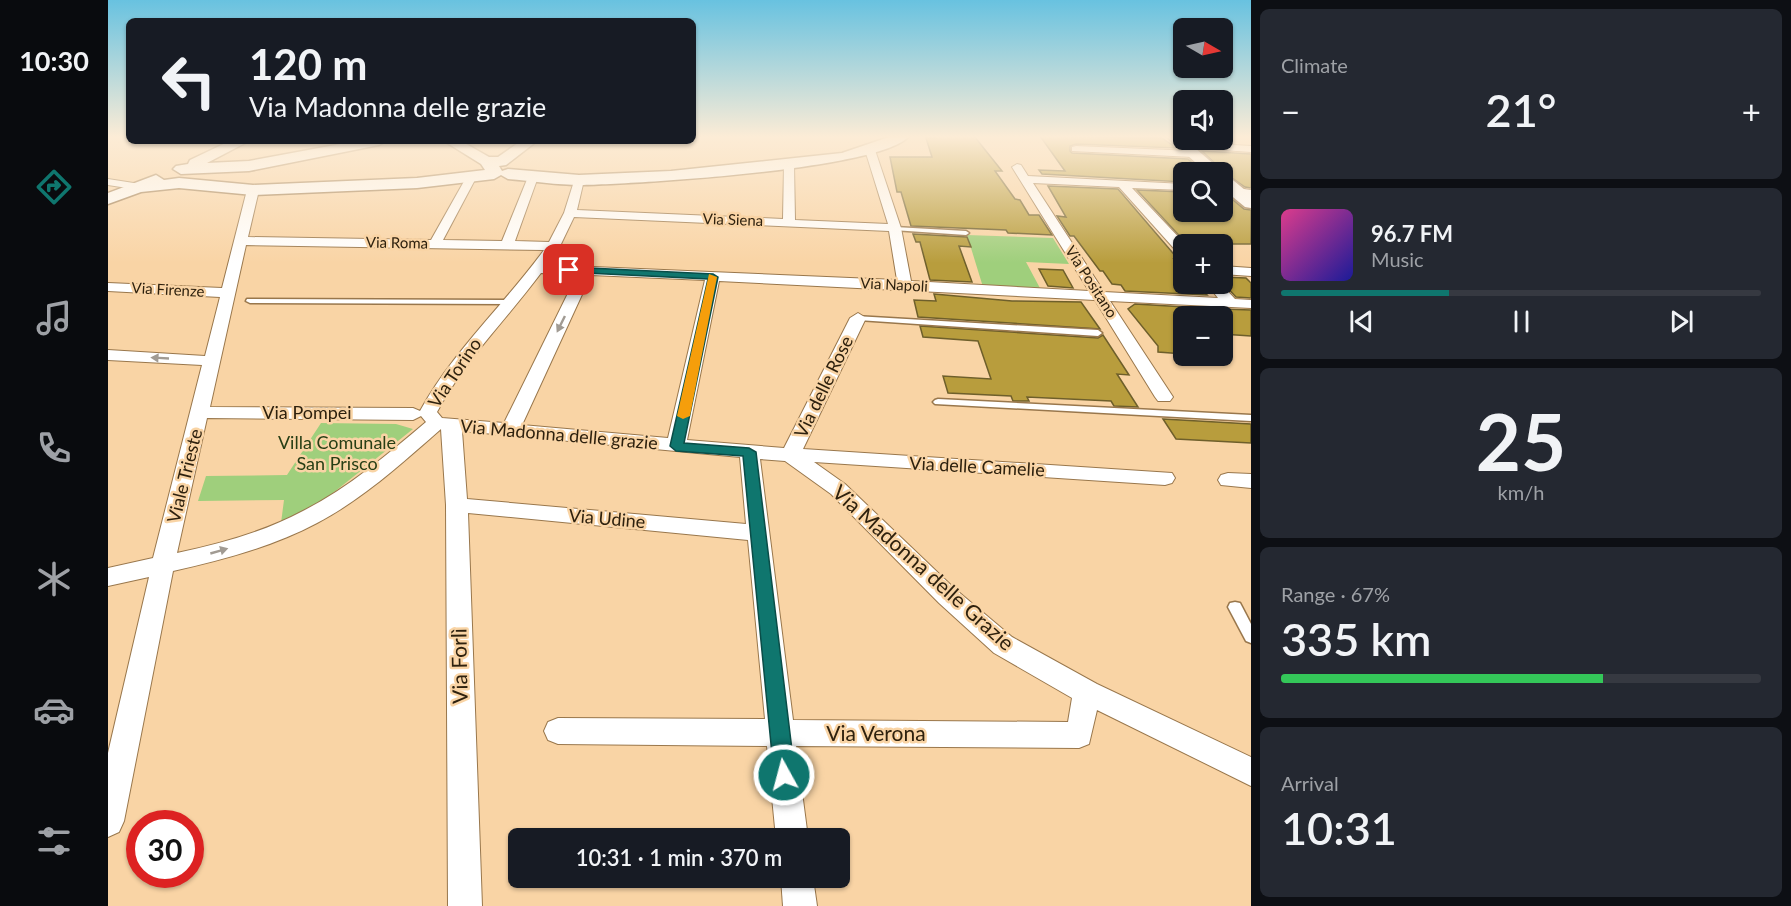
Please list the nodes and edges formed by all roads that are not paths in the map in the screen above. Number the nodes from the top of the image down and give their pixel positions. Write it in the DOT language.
graph roads {
  1 [pos="161,178"];
  2 [pos="186,178"];
  3 [pos="454,178"];
  4 [pos="471,178"];
  5 [pos="506,178"];
  6 [pos="565,178"];
  7 [pos="619,178"];
  8 [pos="789,178"];
  9 [pos="879,178"];
  10 [pos="1024,178"];
  11 [pos="1069,178"];
  12 [pos="579,180"];
  13 [pos="108,182"];
  14 [pos="194,183"];
  15 [pos="1122,184"];
  16 [pos="140,187"];
  17 [pos="1173,187"];
  18 [pos="253,190"];
  19 [pos="1236,191"];
  20 [pos="108,199"];
  21 [pos="1251,202"];
  22 [pos="570,213"];
  23 [pos="789,223"];
  24 [pos="895,228"];
  25 [pos="966,233"];
  26 [pos="1173,239"];
  27 [pos="241,241"];
  28 [pos="435,244"];
  29 [pos="507,245"];
  30 [pos="553,246"];
  31 [pos="537,269"];
  32 [pos="586,271"];
  33 [pos="1233,271"];
  34 [pos="1251,272"];
  35 [pos="713,277"];
  36 [pos="905,285"];
  37 [pos="108,287"];
  38 [pos="229,294"];
  39 [pos="1223,294"];
  40 [pos="1099,296"];
  41 [pos="250,301"];
  42 [pos="508,302"];
  43 [pos="1231,303"];
  44 [pos="1251,304"];
  45 [pos="858,318"];
  46 [pos="1098,333"];
  47 [pos="108,355"];
  48 [pos="213,361"];
  49 [pos="1164,397"];
  50 [pos="938,402"];
  51 [pos="201,412"];
  52 [pos="413,414"];
  53 [pos="1251,418"];
  54 [pos="444,424"];
  55 [pos="510,430"];
  56 [pos="676,446"];
  57 [pos="749,452"];
  58 [pos="790,455"];
  59 [pos="1165,478"];
  60 [pos="1228,480"];
  61 [pos="1251,481"];
  62 [pos="457,505"];
  63 [pos="756,533"];
  64 [pos="162,564"];
  65 [pos="108,577"];
  66 [pos="1235,607"];
  67 [pos="1251,637"];
  68 [pos="1087,692"];
  69 [pos="558,731"];
  70 [pos="779,733"];
  71 [pos="1251,772"];
  72 [pos="108,820"];
  73 [pos="791,828"];
  74 [pos="798,888"];
  75 [pos="465,906"];
  76 [pos="800,906"];
  1 -- 16 [label="street"];
  2 -- 14 [label="street"];
  3 -- 18 [label="street"];
  4 -- 28 [label="street"];
  5 -- 29 [label="street"];
  6 -- 12 [label="street"];
  7 -- 12 [label="street"];
  8 -- 23 [label="street"];
  9 -- 24 [label="street"];
  10 -- 40 [label="street, Via Positano"];
  11 -- 15 [label="street, Via Positano"];
  12 -- 22 [label="street, Via Torino"];
  13 -- 16 [label="street"];
  14 -- 16 [label="street"];
  14 -- 18 [label="street"];
  15 -- 17 [label="street"];
  15 -- 26 [label="street"];
  16 -- 20 [label="street"];
  18 -- 27 [label="street, Viale Trieste"];
  19 -- 21 [label="street"];
  22 -- 23 [label="street, Via Siena"];
  22 -- 30 [label="street, Via Torino"];
  23 -- 24 [label="street, Via Siena"];
  24 -- 25 [label="lane"];
  24 -- 36 [label="street"];
  27 -- 28 [label="street, Via Roma"];
  27 -- 38 [label="street, Viale Trieste"];
  28 -- 29 [label="street, Via Roma"];
  29 -- 30 [label="street, Via Roma"];
  30 -- 31 [label="street, Via Torino"];
  31 -- 32 [label="street, Via Napoli"];
  31 -- 42 [label="street, Via Torino"];
  32 -- 35 [label="street, Via Napoli"];
  32 -- 55 [label="street, one-way"];
  33 -- 34 [label="street"];
  35 -- 36 [label="street, Via Napoli"];
  35 -- 56 [label="street"];
  36 -- 40 [label="street, Via Napoli"];
  37 -- 38 [label="street, Via Firenze"];
  38 -- 48 [label="street, Viale Trieste"];
  39 -- 43 [label="street"];
  40 -- 43 [label="street, Via Napoli"];
  40 -- 49 [label="street, Via Positano"];
  41 -- 42 [label="lane"];
  42 -- 54 [label="street, Via Torino"];
  43 -- 44 [label="street, Via Napoli"];
  45 -- 46 [label="lane"];
  45 -- 58 [label="street, Via delle Rose"];
  48 -- 47 [label="street, one-way"];
  48 -- 51 [label="street, Viale Trieste"];
  50 -- 53 [label="lane"];
  51 -- 52 [label="street, Via Pompei"];
  51 -- 64 [label="street, Viale Trieste"];
  54 -- 55 [label="street, Via Madonna delle grazie"];
  54 -- 62 [label="street, Via Forlì"];
  64 -- 54 [label="street, Via Torino, one-way"];
  55 -- 56 [label="street, Via Madonna delle grazie"];
  56 -- 57 [label="street, Via Madonna delle grazie"];
  57 -- 58 [label="street, Via Madonna delle grazie"];
  57 -- 63 [label="street"];
  58 -- 59 [label="street, Via delle Camelie"];
  58 -- 68 [label="street, Via Madonna delle Grazie"];
  60 -- 61 [label="street"];
  62 -- 63 [label="street, Via Udine"];
  62 -- 75 [label="street, Via Forlì"];
  63 -- 70 [label="street"];
  64 -- 65 [label="street, Via Torino"];
  64 -- 72 [label="street, Viale Trieste"];
  66 -- 67 [label="lane"];
  68 -- 70 [label="street, Via Verona"];
  68 -- 71 [label="street, Via Madonna delle Grazie"];
  69 -- 70 [label="street, Via Verona"];
  70 -- 73 [label="street"];
  74 -- 76 [label="street"];
}
